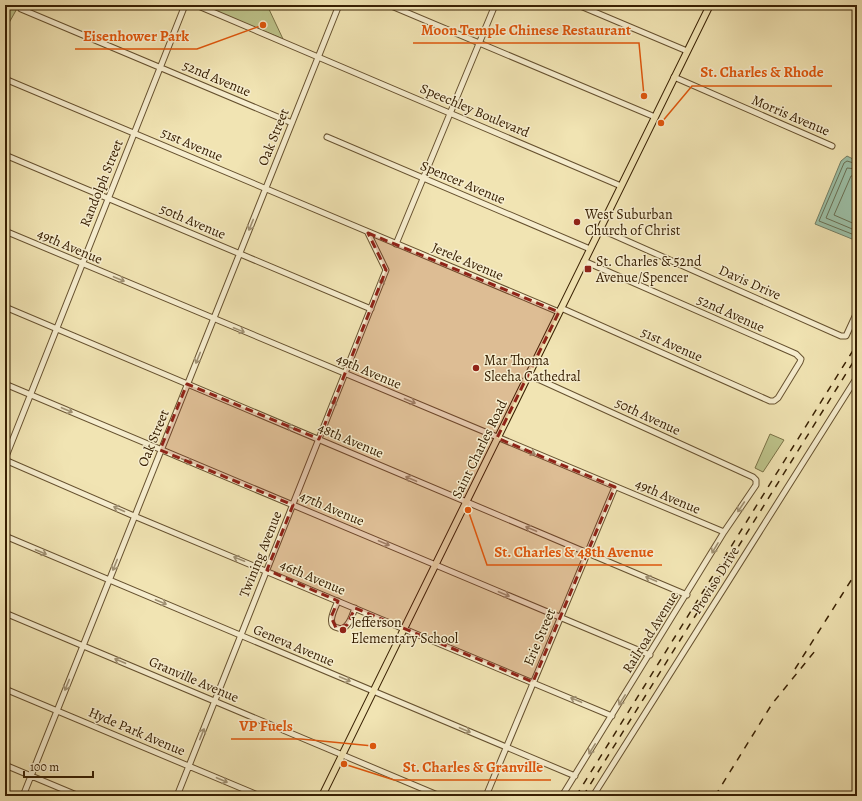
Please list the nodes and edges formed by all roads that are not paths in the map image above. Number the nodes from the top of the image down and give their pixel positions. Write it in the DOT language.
graph roads {
  1 [pos="185,5"];
  2 [pos="196,5"];
  3 [pos="339,5"];
  4 [pos="389,5"];
  5 [pos="495,5"];
  6 [pos="578,5"];
  7 [pos="710,5"];
  8 [pos="21,9"];
  9 [pos="478,43"];
  10 [pos="687,51"];
  11 [pos="319,56"];
  12 [pos="161,67"];
  13 [pos="674,77"];
  14 [pos="5,79"];
  15 [pos="450,112"];
  16 [pos="655,116"];
  17 [pos="292,123"];
  18 [pos="135,132"];
  19 [pos="327,137"];
  20 [pos="832,146"];
  21 [pos="5,155"];
  22 [pos="424,178"];
  23 [pos="621,186"];
  24 [pos="266,188"];
  25 [pos="108,198"];
  26 [pos="600,229"];
  27 [pos="5,231"];
  28 [pos="368,233"];
  29 [pos="396,244"];
  30 [pos="590,249"];
  31 [pos="239,254"];
  32 [pos="584,261"];
  33 [pos="83,264"];
  34 [pos="5,307"];
  35 [pos="371,309"];
  36 [pos="560,310"];
  37 [pos="857,312"];
  38 [pos="213,319"];
  39 [pos="58,329"];
  40 [pos="345,374"];
  41 [pos="529,375"];
  42 [pos="857,377"];
  43 [pos="5,384"];
  44 [pos="187,384"];
  45 [pos="31,394"];
  46 [pos="774,401"];
  47 [pos="497,438"];
  48 [pos="319,439"];
  49 [pos="160,450"];
  50 [pos="5,459"];
  51 [pos="756,480"];
  52 [pos="615,487"];
  53 [pos="466,502"];
  54 [pos="293,505"];
  55 [pos="134,516"];
  56 [pos="724,532"];
  57 [pos="5,536"];
  58 [pos="587,552"];
  59 [pos="435,565"];
  60 [pos="267,570"];
  61 [pos="109,580"];
  62 [pos="687,594"];
  63 [pos="338,601"];
  64 [pos="355,608"];
  65 [pos="5,613"];
  66 [pos="560,618"];
  67 [pos="404,628"];
  68 [pos="240,636"];
  69 [pos="83,645"];
  70 [pos="650,655"];
  71 [pos="533,682"];
  72 [pos="5,689"];
  73 [pos="373,692"];
  74 [pos="215,701"];
  75 [pos="57,711"];
  76 [pos="612,716"];
  77 [pos="506,748"];
  78 [pos="342,755"];
  79 [pos="5,765"];
  80 [pos="188,766"];
  81 [pos="31,776"];
  82 [pos="575,776"];
  83 [pos="23,796"];
  84 [pos="78,796"];
  85 [pos="177,796"];
  86 [pos="260,796"];
  87 [pos="322,796"];
  88 [pos="440,796"];
  89 [pos="486,796"];
  90 [pos="562,796"];
  91 [pos="593,796"];
  1 -- 12 [label="street, Randolph Street"];
  2 -- 11 [label="street, Speechley Boulevard"];
  3 -- 11 [label="street, Oak Street"];
  4 -- 9 [label="street"];
  5 -- 9 [label="street"];
  6 -- 10 [label="street"];
  7 -- 10 [label="main road, Saint Charles Road"];
  8 -- 12 [label="street, 52nd Avenue"];
  9 -- 15 [label="street"];
  9 -- 16 [label="street"];
  10 -- 13 [label="main road, Saint Charles Road"];
  11 -- 15 [label="street, Speechley Boulevard"];
  11 -- 17 [label="street, Oak Street"];
  12 -- 17 [label="street, 52nd Avenue"];
  12 -- 18 [label="street, Randolph Street"];
  13 -- 16 [label="main road, Saint Charles Road"];
  13 -- 20 [label="street, Morris Avenue"];
  14 -- 18 [label="street, 51st Avenue"];
  15 -- 22 [label="street"];
  15 -- 23 [label="street, Speechley Boulevard"];
  16 -- 23 [label="main road, Saint Charles Road"];
  17 -- 24 [label="street, Oak Street"];
  18 -- 24 [label="street, 51st Avenue"];
  18 -- 25 [label="street, Randolph Street"];
  19 -- 22 [label="street, Spencer Avenue"];
  21 -- 25 [label="street, 50th Avenue"];
  22 -- 29 [label="street"];
  22 -- 30 [label="street, Spencer Avenue"];
  23 -- 26 [label="main road, Saint Charles Road"];
  24 -- 28 [label="street, 51st Avenue"];
  24 -- 31 [label="street, Oak Street, one-way"];
  25 -- 31 [label="street, 50th Avenue"];
  25 -- 33 [label="street, Randolph Street"];
  26 -- 30 [label="main road, Saint Charles Road"];
  26 -- 37 [label="street, Davis Drive"];
  27 -- 33 [label="street, 49th Avenue"];
  28 -- 29 [label="street, Jerele Avenue"];
  35 -- 28 [label="street, Twining Avenue, one-way"];
  29 -- 36 [label="street, Jerele Avenue"];
  30 -- 32 [label="main road, Saint Charles Road"];
  31 -- 35 [label="street, 50th Avenue"];
  31 -- 38 [label="street, Oak Street"];
  32 -- 36 [label="main road, Saint Charles Road"];
  32 -- 46 [label="street, 52nd Avenue"];
  33 -- 38 [label="street, 49th Avenue, one-way"];
  33 -- 39 [label="street, Randolph Street"];
  34 -- 39 [label="street, 48th Avenue"];
  35 -- 40 [label="street, Twining Avenue"];
  36 -- 41 [label="main road, Saint Charles Road"];
  36 -- 46 [label="street, 51st Avenue"];
  38 -- 40 [label="street, 49th Avenue, one-way"];
  38 -- 44 [label="street, Oak Street, one-way"];
  39 -- 44 [label="street, 48th Avenue"];
  39 -- 45 [label="street, Randolph Street"];
  40 -- 47 [label="street, 49th Avenue, one-way"];
  48 -- 40 [label="street, Twining Avenue, one-way"];
  41 -- 47 [label="main road, Saint Charles Road"];
  41 -- 51 [label="street, 50th Avenue"];
  42 -- 91 [label="street, Proviso Drive"];
  43 -- 45 [label="street, 47th Avenue"];
  48 -- 44 [label="street, 48th Avenue, one-way"];
  44 -- 49 [label="street, Oak Street"];
  45 -- 49 [label="street, 47th Avenue, one-way"];
  45 -- 50 [label="street, Randolph Street"];
  47 -- 52 [label="street, 49th Avenue, one-way"];
  47 -- 53 [label="main road, Saint Charles Road"];
  53 -- 48 [label="street, 48th Avenue, one-way"];
  48 -- 54 [label="street, Twining Avenue"];
  49 -- 54 [label="street, 47th Avenue, one-way"];
  49 -- 55 [label="street, Oak Street"];
  55 -- 50 [label="street, 46th Avenue, one-way"];
  51 -- 56 [label="street, Railroad Avenue, one-way"];
  52 -- 56 [label="street, 49th Avenue"];
  52 -- 58 [label="street, Erie Street"];
  58 -- 53 [label="street, 48th Avenue, one-way"];
  53 -- 59 [label="main road, Saint Charles Road"];
  54 -- 59 [label="street, 47th Avenue, one-way"];
  54 -- 60 [label="street, Twining Avenue"];
  60 -- 55 [label="street, 46th Avenue, one-way"];
  55 -- 61 [label="street, Oak Street, one-way"];
  56 -- 62 [label="street, Railroad Avenue, one-way"];
  57 -- 61 [label="street, Geneva Avenue, one-way"];
  62 -- 58 [label="street, 48th Avenue, one-way"];
  58 -- 66 [label="street, Erie Street"];
  59 -- 66 [label="street, 47th Avenue, one-way"];
  59 -- 67 [label="main road, Saint Charles Road"];
  60 -- 63 [label="street, 46th Avenue"];
  60 -- 68 [label="street, Twining Avenue"];
  61 -- 68 [label="street, Geneva Avenue, one-way"];
  61 -- 69 [label="street, Oak Street"];
  62 -- 70 [label="street, Railroad Avenue"];
  63 -- 64 [label="street, 46th Avenue"];
  63 -- 64 [label="street"];
  64 -- 67 [label="street, 46th Avenue"];
  65 -- 69 [label="street, Granville Avenue"];
  66 -- 70 [label="street, 47th Avenue"];
  66 -- 71 [label="street, Erie Street"];
  67 -- 71 [label="street, 46th Avenue"];
  67 -- 73 [label="main road, Saint Charles Road"];
  68 -- 73 [label="street, Geneva Avenue, one-way"];
  68 -- 74 [label="street, Twining Avenue"];
  74 -- 69 [label="street, Granville Avenue, one-way"];
  69 -- 75 [label="street, Oak Street, one-way"];
  70 -- 76 [label="street, Railroad Avenue, one-way"];
  76 -- 71 [label="street, 46th Avenue, one-way"];
  71 -- 77 [label="street, Erie Street"];
  72 -- 75 [label="street, Hyde Park Avenue"];
  73 -- 77 [label="street, Geneva Avenue, one-way"];
  73 -- 78 [label="main road, Saint Charles Road"];
  74 -- 78 [label="street, Granville Avenue"];
  80 -- 74 [label="street, Twining Avenue, one-way"];
  75 -- 80 [label="street, Hyde Park Avenue"];
  75 -- 81 [label="street, Oak Street"];
  76 -- 82 [label="street, Railroad Avenue, one-way"];
  77 -- 82 [label="street, Geneva Avenue"];
  77 -- 89 [label="street, Erie Street"];
  78 -- 87 [label="main road, Saint Charles Road"];
  78 -- 88 [label="street, Granville Avenue"];
  79 -- 81 [label="street"];
  80 -- 85 [label="street, Twining Avenue"];
  80 -- 86 [label="street, Hyde Park Avenue, one-way"];
  81 -- 83 [label="street, Oak Street"];
  81 -- 84 [label="street"];
  82 -- 90 [label="street, Railroad Avenue"];
}
